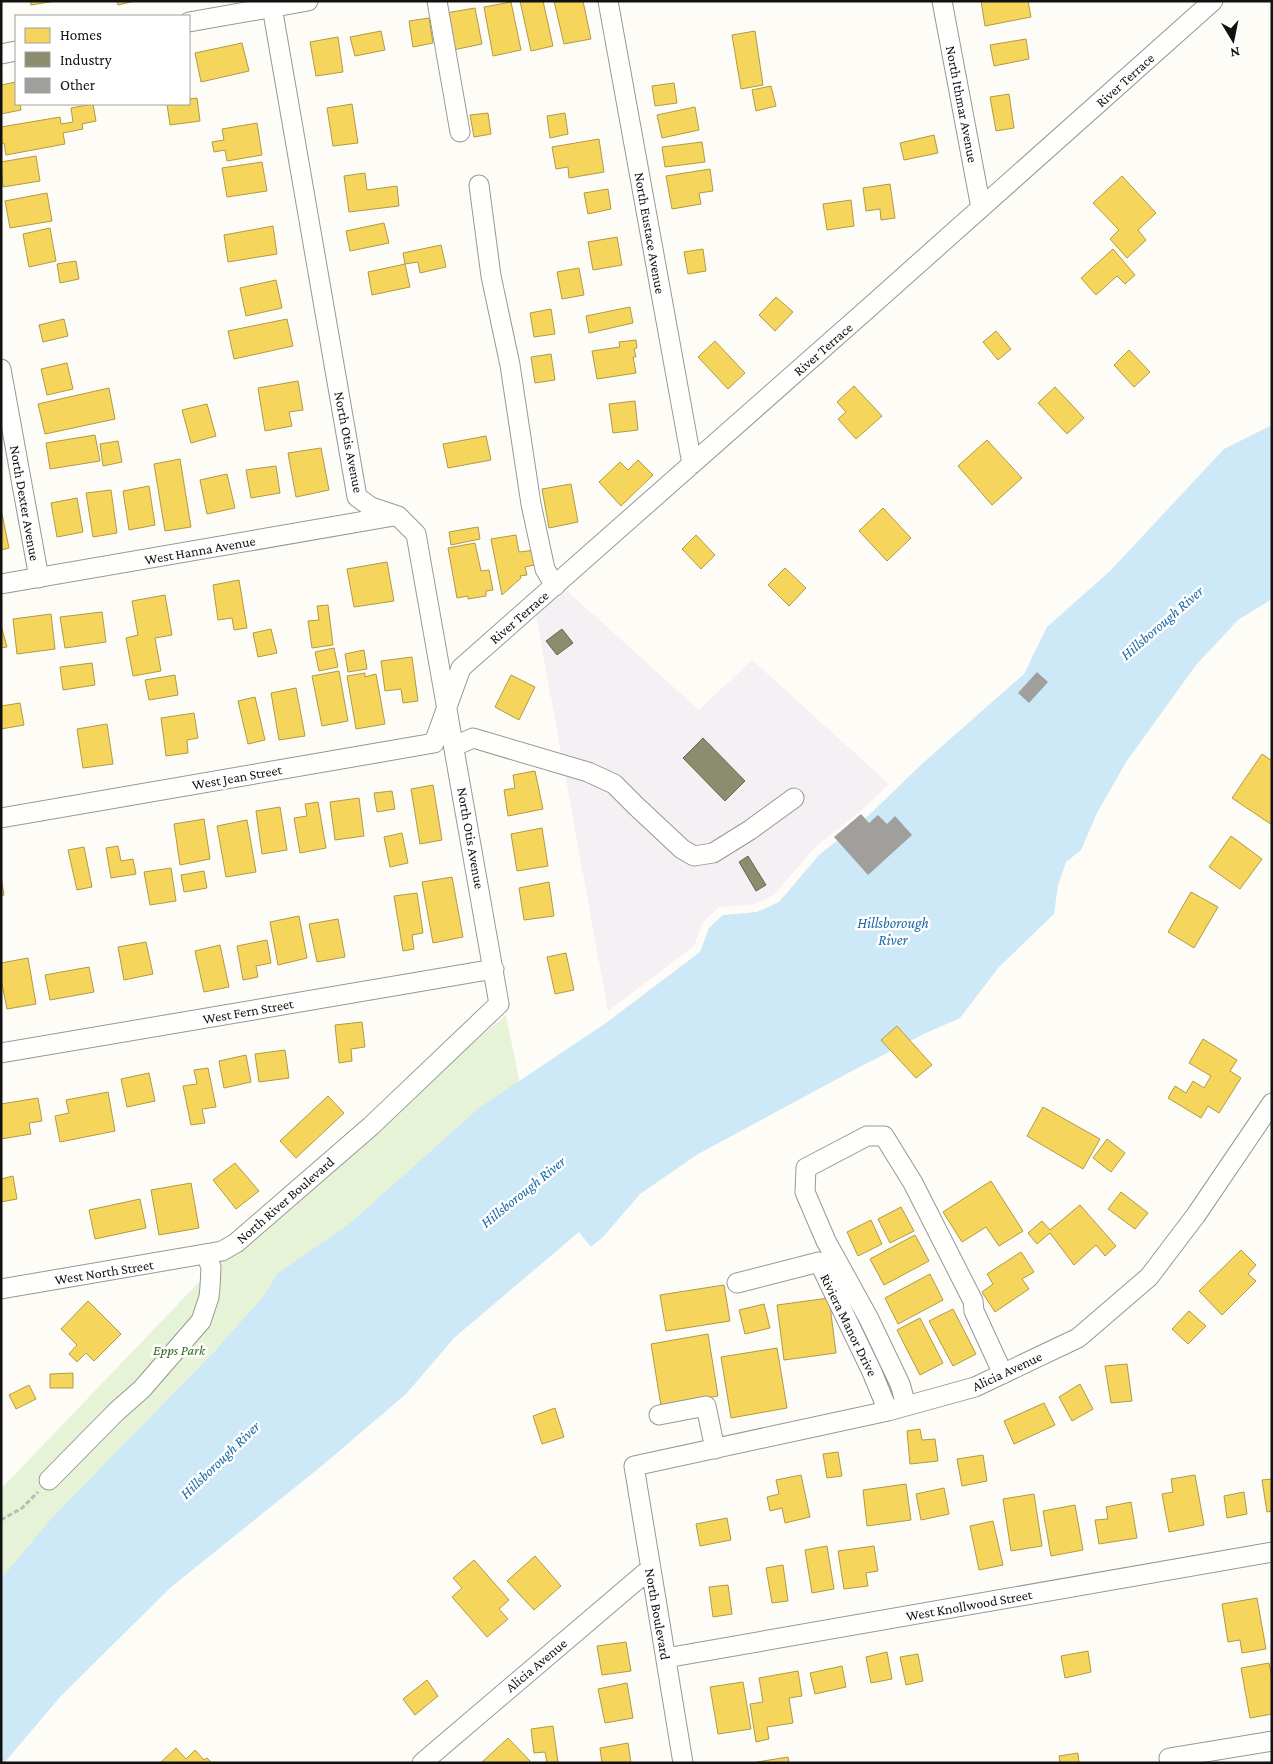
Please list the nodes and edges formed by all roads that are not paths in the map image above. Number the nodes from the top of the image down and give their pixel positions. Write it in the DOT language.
graph roads {
  1 [pos="308,1"];
  2 [pos="437,1"];
  3 [pos="608,1"];
  4 [pos="942,1"];
  5 [pos="1213,1"];
  6 [pos="271,4"];
  7 [pos="190,22"];
  8 [pos="15,51"];
  9 [pos="1,54"];
  10 [pos="460,132"];
  11 [pos="479,185"];
  12 [pos="981,208"];
  13 [pos="1,369"];
  14 [pos="692,464"];
  15 [pos="398,516"];
  16 [pos="38,578"];
  17 [pos="1,584"];
  18 [pos="555,586"];
  19 [pos="448,707"];
  20 [pos="455,746"];
  21 [pos="794,798"];
  22 [pos="1,818"];
  23 [pos="494,969"];
  24 [pos="1,1053"];
  25 [pos="1272,1103"];
  26 [pos="206,1255"];
  27 [pos="737,1283"];
  28 [pos="1,1289"];
  29 [pos="1003,1374"];
  30 [pos="906,1405"];
  31 [pos="888,1411"];
  32 [pos="659,1415"];
  33 [pos="715,1449"];
  34 [pos="634,1466"];
  35 [pos="49,1480"];
  36 [pos="1272,1552"];
  37 [pos="650,1568"];
  38 [pos="666,1658"];
  39 [pos="1272,1741"];
  40 [pos="1169,1758"];
  41 [pos="422,1763"];
  42 [pos="683,1763"];
  1 -- 6 [label="street"];
  2 -- 10 [label="street"];
  3 -- 14 [label="street, North Eustace Avenue"];
  4 -- 12 [label="street, North Ithmar Avenue"];
  5 -- 12 [label="street, River Terrace"];
  6 -- 7 [label="street"];
  6 -- 15 [label="street, North Otis Avenue"];
  8 -- 9 [label="street"];
  11 -- 18 [label="street"];
  12 -- 14 [label="street, River Terrace"];
  13 -- 16 [label="street, North Dexter Avenue"];
  14 -- 18 [label="street, River Terrace"];
  15 -- 16 [label="street, West Hanna Avenue"];
  15 -- 19 [label="street, North Otis Avenue"];
  16 -- 17 [label="street, West Hanna Avenue"];
  18 -- 19 [label="street, River Terrace"];
  19 -- 20 [label="street, North Otis Avenue"];
  19 -- 22 [label="street, West Jean Street"];
  20 -- 21 [label="street"];
  20 -- 23 [label="street, North Otis Avenue"];
  23 -- 24 [label="street, West Fern Street"];
  23 -- 26 [label="street, North River Boulevard"];
  25 -- 29 [label="street, Alicia Avenue"];
  26 -- 28 [label="street, West North Street"];
  26 -- 35 [label="street"];
  27 -- 31 [label="street, Riviera Manor Drive"];
  29 -- 30 [label="street, Alicia Avenue"];
  29 -- 30 [label="street"];
  30 -- 31 [label="street, Alicia Avenue"];
  31 -- 33 [label="street, Alicia Avenue"];
  32 -- 33 [label="street"];
  33 -- 34 [label="street, Alicia Avenue"];
  34 -- 37 [label="street, North Boulevard"];
  36 -- 38 [label="street, West Knollwood Street"];
  37 -- 38 [label="street, North Boulevard"];
  37 -- 41 [label="street, Alicia Avenue"];
  38 -- 42 [label="street, North Boulevard"];
  39 -- 40 [label="street"];
}
